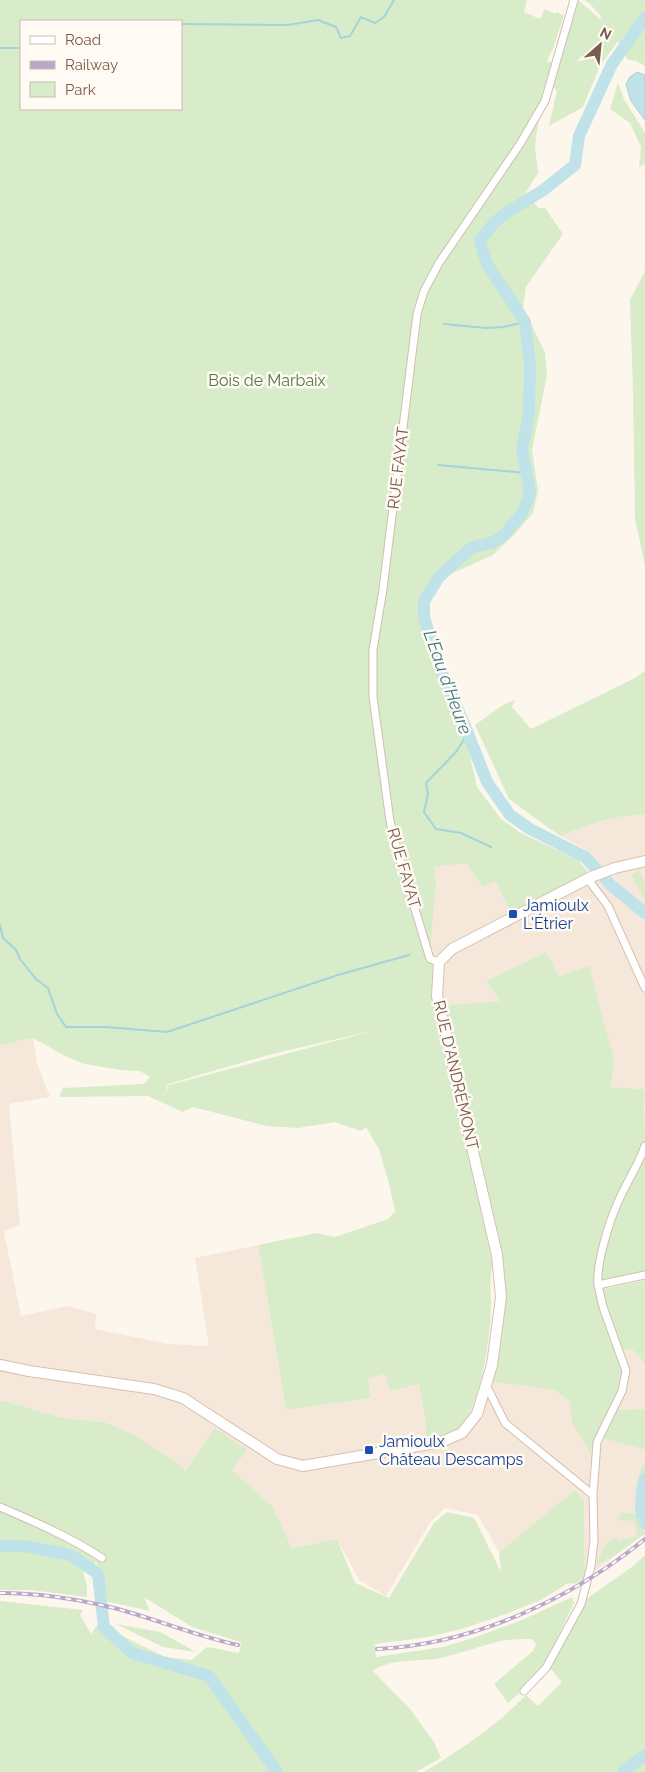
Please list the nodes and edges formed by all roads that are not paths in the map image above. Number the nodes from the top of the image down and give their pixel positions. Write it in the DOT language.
graph roads {
  1 [pos="574,0"];
  2 [pos="645,861"];
  3 [pos="589,877"];
  4 [pos="439,962"];
  5 [pos="645,988"];
  6 [pos="645,1146"];
  7 [pos="645,1275"];
  8 [pos="598,1285"];
  9 [pos="0,1365"];
  10 [pos="486,1385"];
  11 [pos="593,1495"];
  12 [pos="0,1507"];
  13 [pos="102,1558"];
  14 [pos="524,1691"];
  1 -- 4 [label="street, RUE FAYAT"];
  2 -- 3 [label="street"];
  3 -- 4 [label="street"];
  3 -- 5 [label="street"];
  4 -- 10 [label="street, RUE D'ANDRÉMONT"];
  6 -- 8 [label="street"];
  7 -- 8 [label="street"];
  8 -- 11 [label="street"];
  9 -- 10 [label="street, RUE D'ANDRÉMONT"];
  10 -- 11 [label="street"];
  11 -- 14 [label="street"];
  12 -- 13 [label="street"];
}
